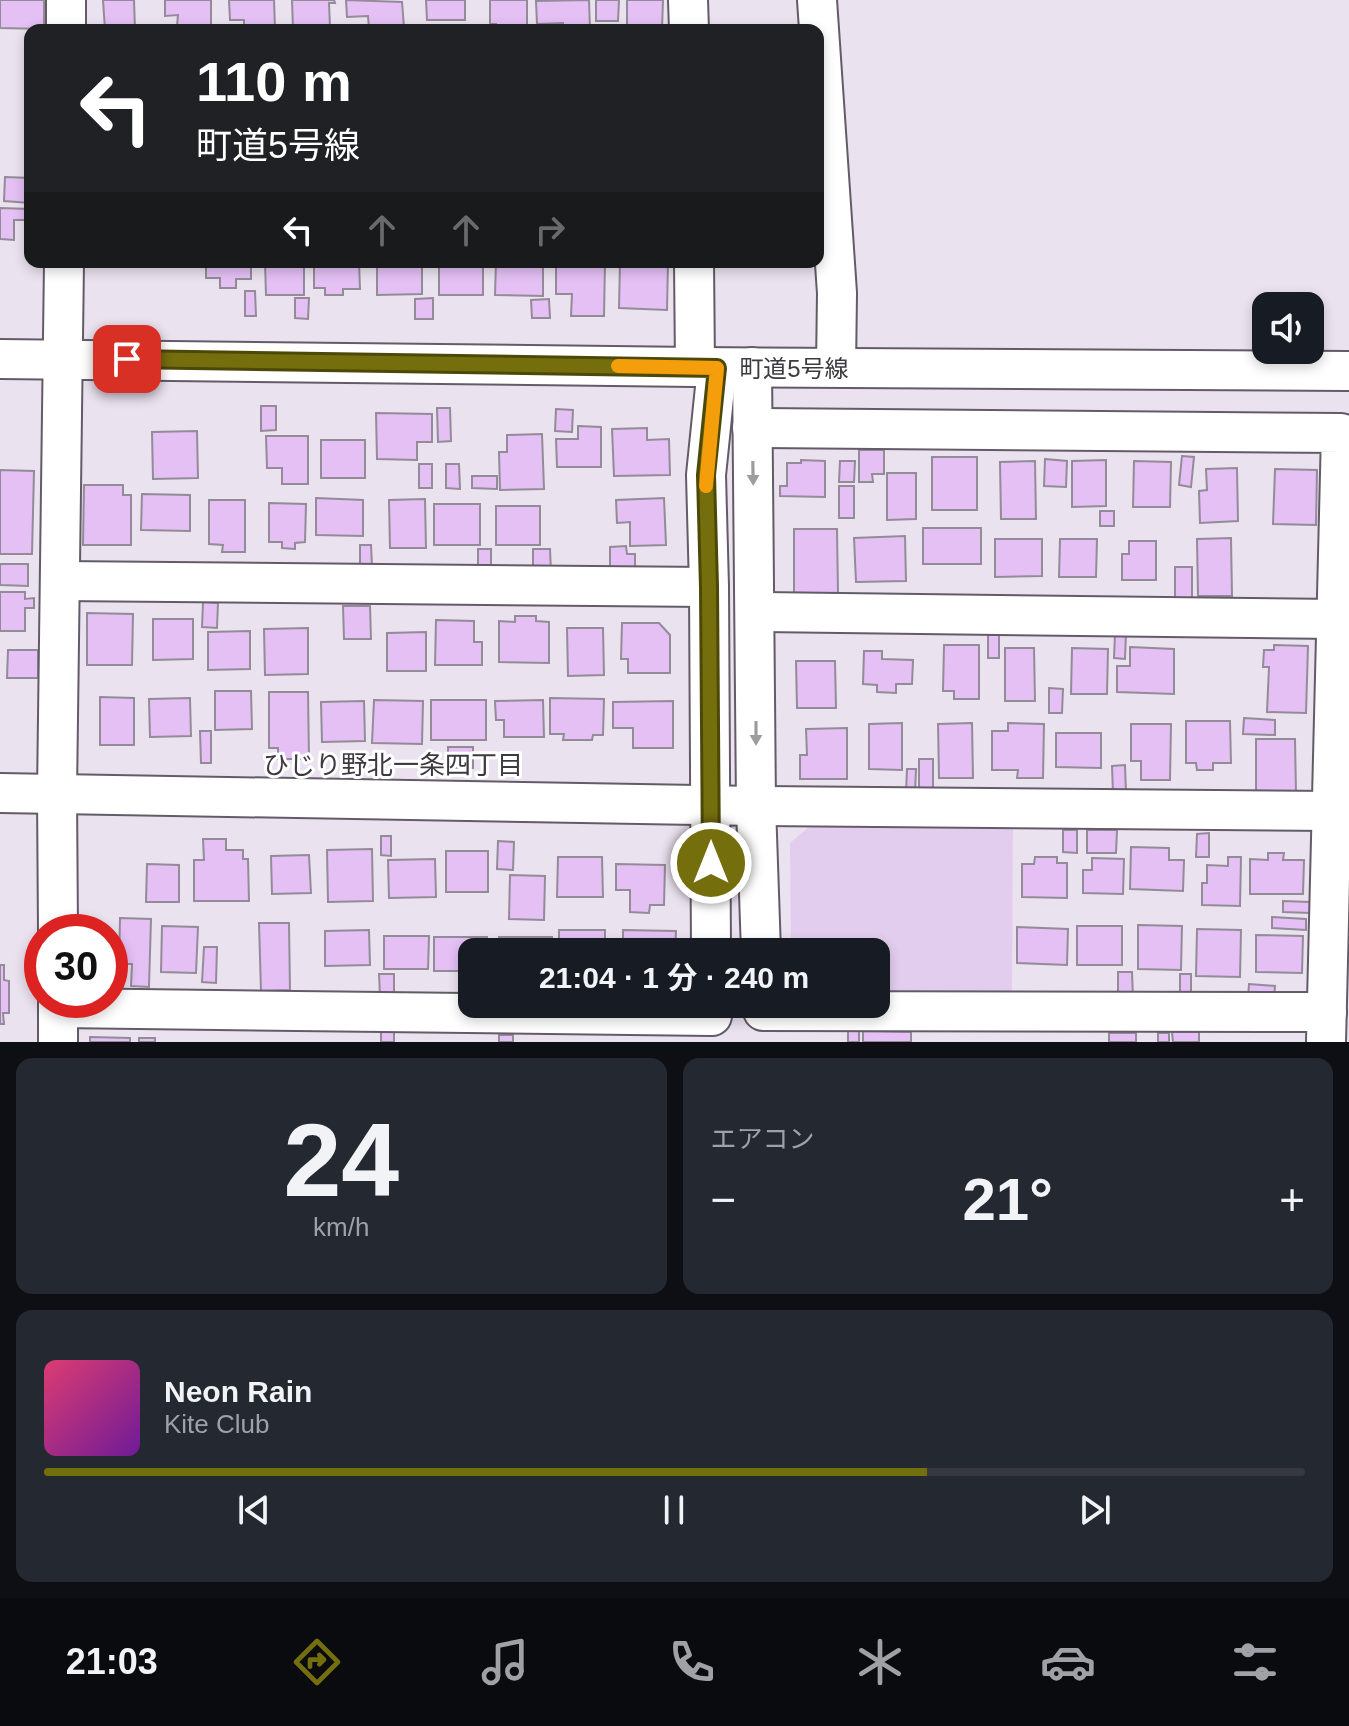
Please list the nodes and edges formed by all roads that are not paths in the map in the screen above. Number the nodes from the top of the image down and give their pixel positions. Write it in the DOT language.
graph roads {
  1 [pos="66,0"];
  2 [pos="688,0"];
  3 [pos="817,0"];
  4 [pos="66,24"];
  5 [pos="689,24"];
  6 [pos="819,24"];
  7 [pos="824,103"];
  8 [pos="64,268"];
  9 [pos="696,268"];
  10 [pos="0,359"];
  11 [pos="64,359"];
  12 [pos="721,367"];
  13 [pos="836,367"];
  14 [pos="1349,371"];
  15 [pos="752,428"];
  16 [pos="60,581"];
  17 [pos="709,587"];
  18 [pos="755,612"];
  19 [pos="1337,619"];
  20 [pos="0,793"];
  21 [pos="57,793"];
  22 [pos="711,804"];
  23 [pos="756,806"];
  24 [pos="1332,811"];
  25 [pos="58,914"];
  26 [pos="711,938"];
  27 [pos="761,938"];
  28 [pos="128,1017"];
  29 [pos="763,1019"];
  30 [pos="712,1021"];
  31 [pos="1327,1027"];
  1 -- 4 [label="street"];
  2 -- 5 [label="street"];
  3 -- 6 [label="street"];
  7 -- 13 [label="street"];
  8 -- 11 [label="street"];
  9 -- 12 [label="street"];
  10 -- 11 [label="street, 町道5号線"];
  11 -- 12 [label="street, 町道5号線"];
  11 -- 16 [label="street"];
  12 -- 13 [label="street, 町道5号線"];
  12 -- 15 [label="street"];
  12 -- 17 [label="street"];
  13 -- 14 [label="street, 町道5号線"];
  15 -- 18 [label="street, one-way"];
  15 -- 19 [label="street"];
  16 -- 17 [label="street"];
  16 -- 21 [label="street"];
  17 -- 22 [label="street"];
  18 -- 19 [label="street"];
  18 -- 23 [label="street, one-way"];
  19 -- 24 [label="street"];
  20 -- 21 [label="street"];
  21 -- 22 [label="street"];
  21 -- 25 [label="street"];
  22 -- 23 [label="street"];
  22 -- 26 [label="street"];
  23 -- 24 [label="street"];
  23 -- 27 [label="street"];
  24 -- 31 [label="street"];
  28 -- 30 [label="street"];
  29 -- 31 [label="street"];
}
